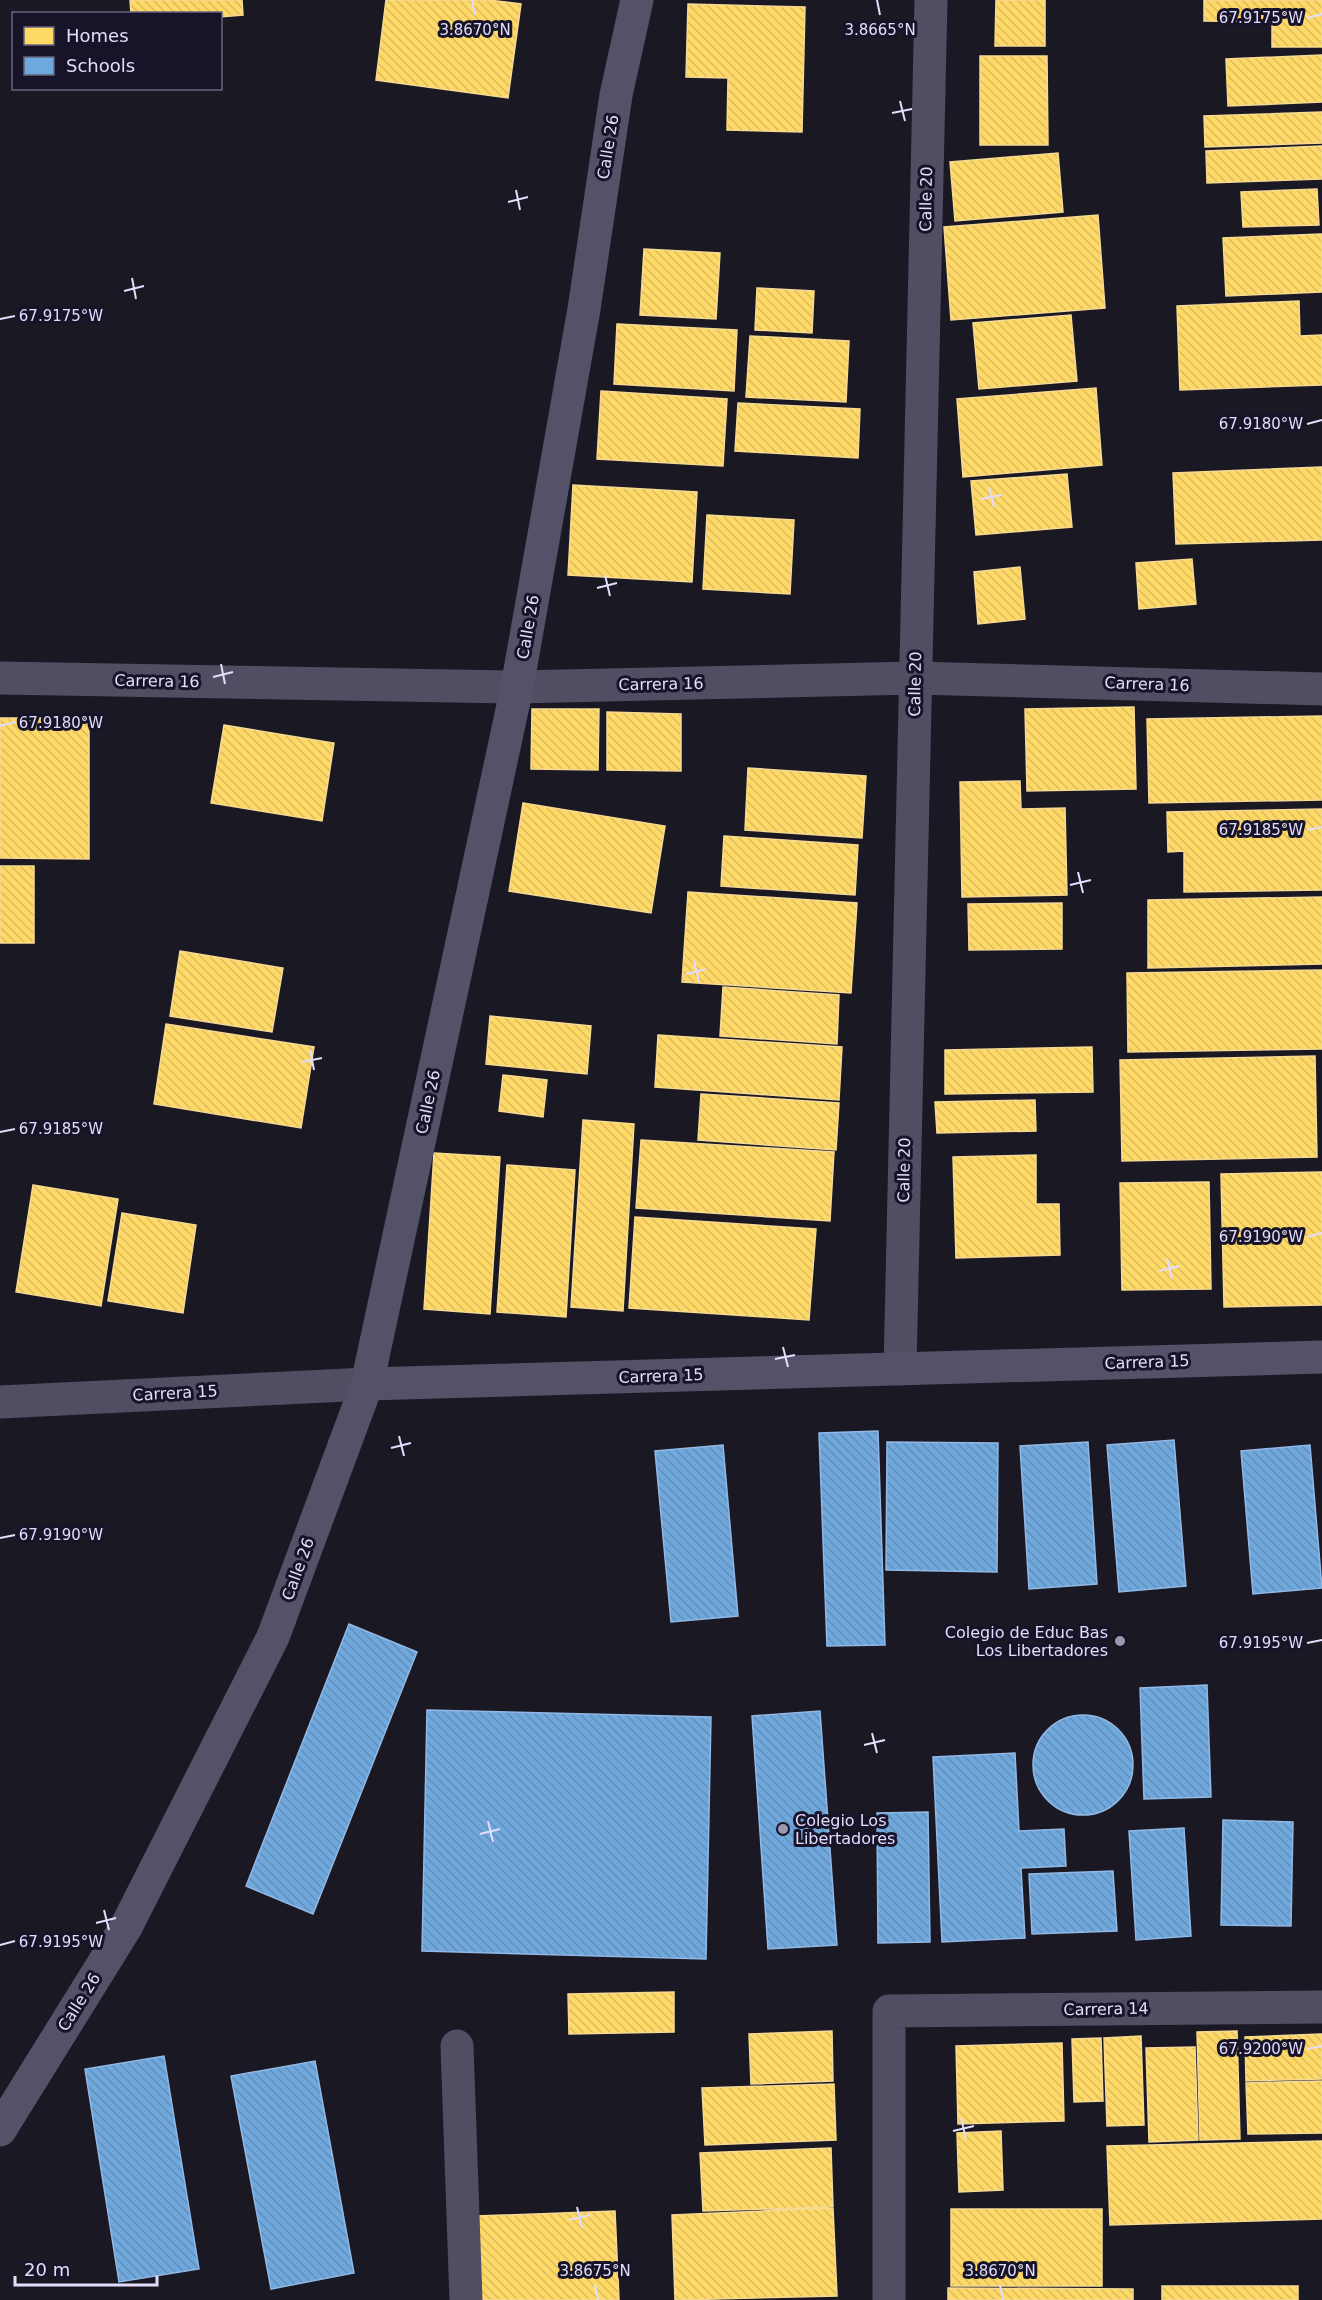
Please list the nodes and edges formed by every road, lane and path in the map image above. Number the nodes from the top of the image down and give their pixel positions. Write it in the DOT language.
graph roads {
  1 [pos="637,0"];
  2 [pos="931,0"];
  3 [pos="0,678"];
  4 [pos="915,678"];
  5 [pos="517,687"];
  6 [pos="1322,689"];
  7 [pos="1322,1357"];
  8 [pos="900,1369"];
  9 [pos="368,1384"];
  10 [pos="0,1402"];
  11 [pos="1322,2007"];
  12 [pos="457,2046"];
  13 [pos="0,2130"];
  14 [pos="466,2300"];
  15 [pos="889,2300"];
  1 -- 5 [label="street, Calle 26"];
  2 -- 4 [label="street, Calle 20"];
  3 -- 5 [label="street, Carrera 16"];
  4 -- 5 [label="street, Carrera 16"];
  4 -- 6 [label="street, Carrera 16"];
  4 -- 8 [label="street, Calle 20"];
  5 -- 9 [label="street, Calle 26"];
  7 -- 8 [label="street, Carrera 15"];
  8 -- 9 [label="street, Carrera 15"];
  9 -- 10 [label="street, Carrera 15"];
  9 -- 13 [label="street, Calle 26"];
  11 -- 15 [label="street, Carrera 14"];
  12 -- 14 [label="street"];
}
